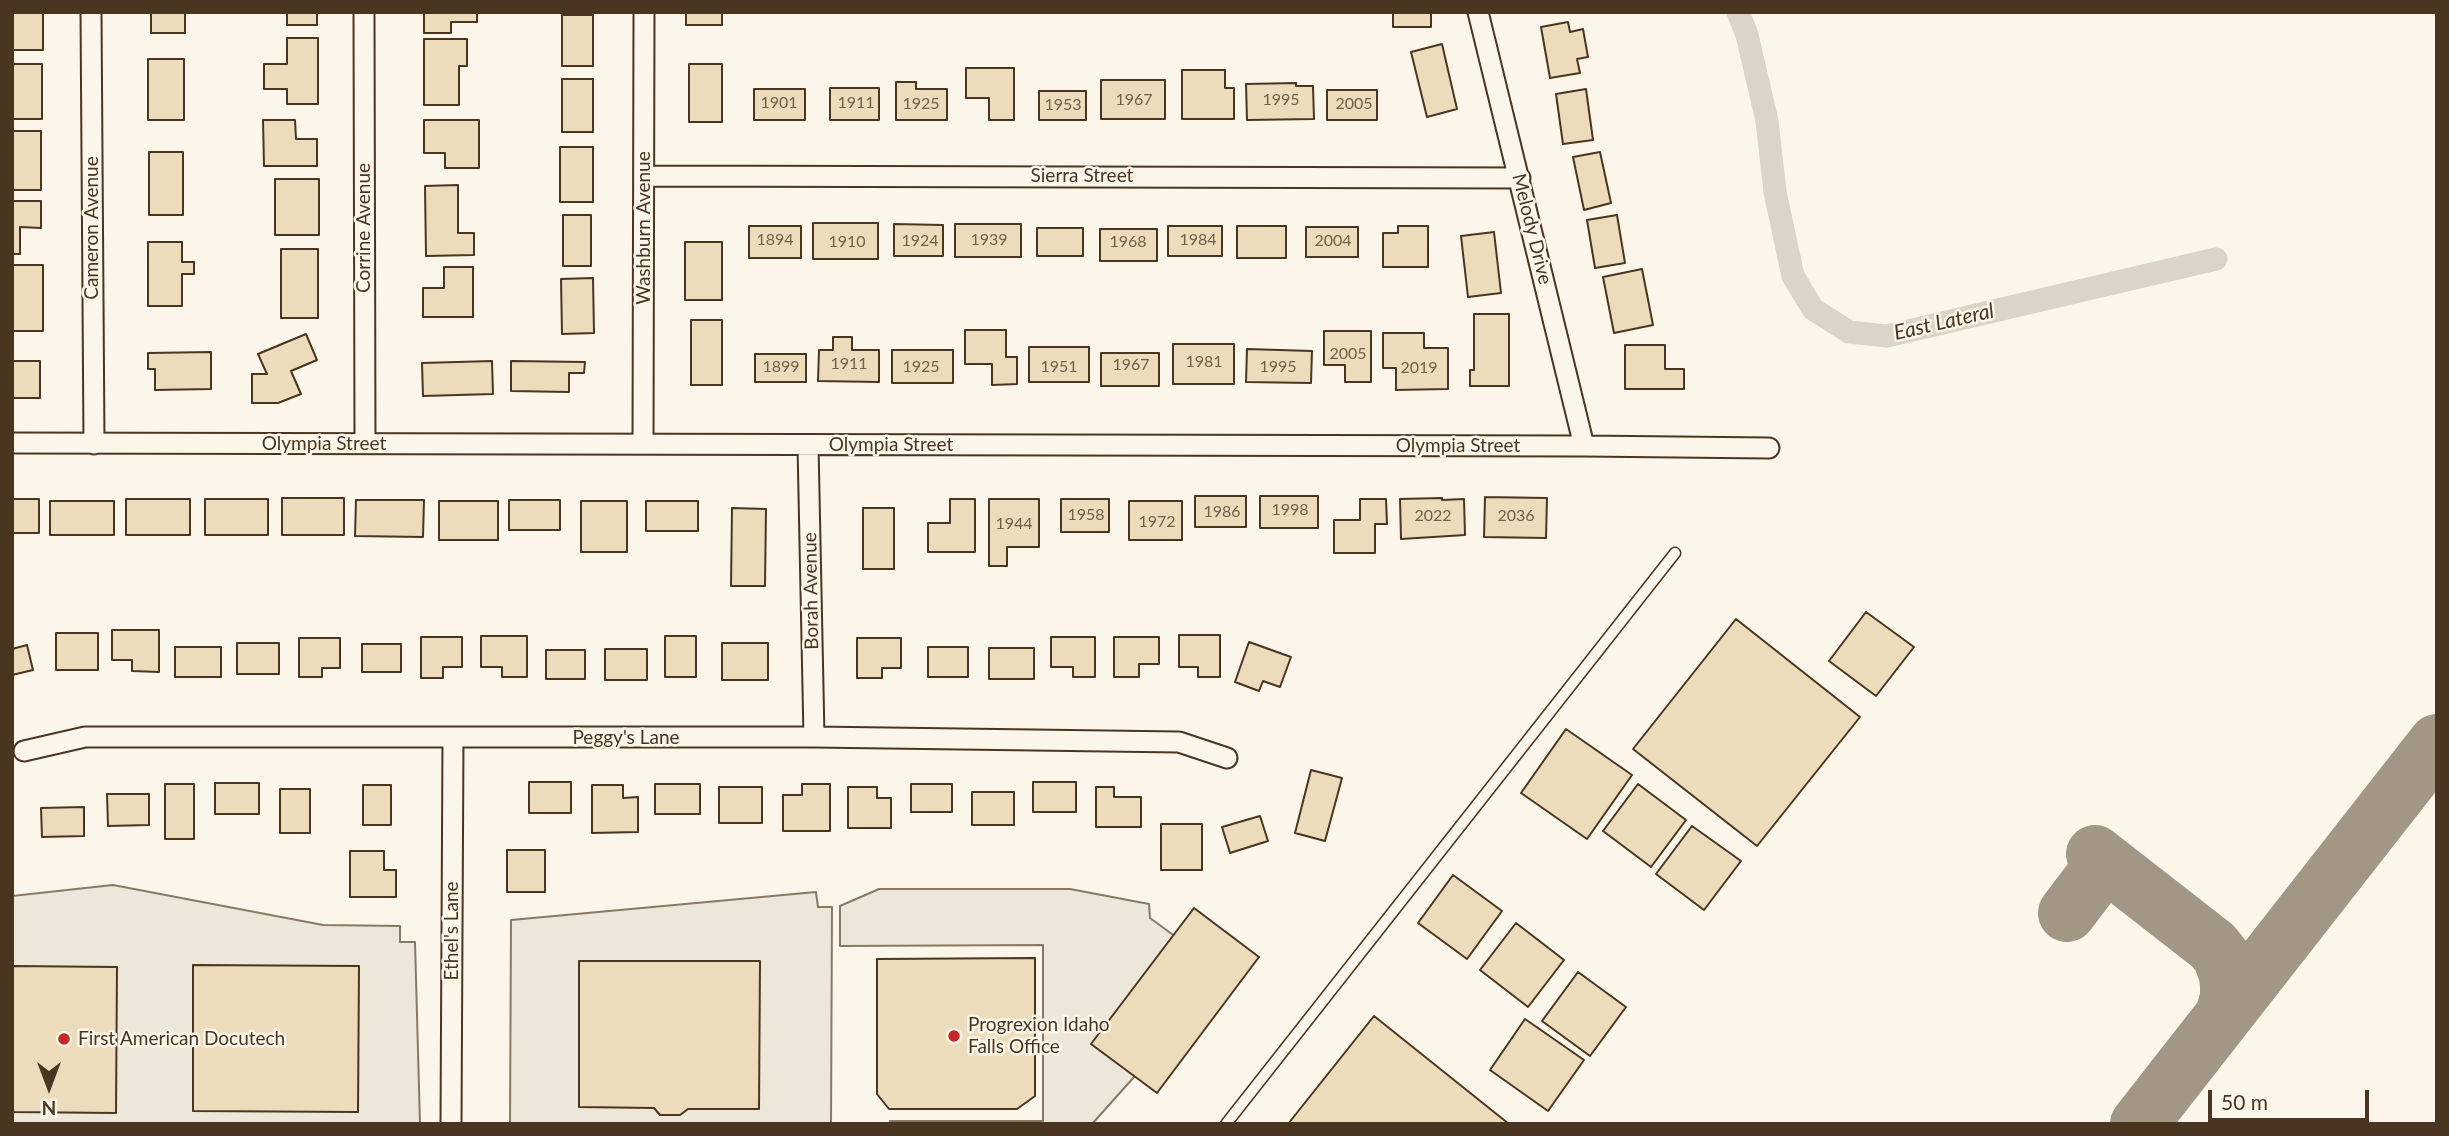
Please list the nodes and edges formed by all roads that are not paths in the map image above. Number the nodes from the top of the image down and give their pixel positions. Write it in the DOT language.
graph roads {
  1 [pos="92,12"];
  2 [pos="364,12"];
  3 [pos="644,12"];
  4 [pos="1478,12"];
  5 [pos="644,176"];
  6 [pos="1520,178"];
  7 [pos="12,443"];
  8 [pos="365,443"];
  9 [pos="94,444"];
  10 [pos="643,444"];
  11 [pos="808,445"];
  12 [pos="1584,446"];
  13 [pos="1769,449"];
  14 [pos="1675,553"];
  15 [pos="814,737"];
  16 [pos="453,738"];
  17 [pos="24,751"];
  18 [pos="1227,758"];
  19 [pos="451,1124"];
  20 [pos="1226,1124"];
  1 -- 9 [label="street, Cameron Avenue"];
  2 -- 8 [label="street, Corrine Avenue"];
  3 -- 5 [label="street, Washburn Avenue"];
  4 -- 6 [label="street, Melody Drive"];
  5 -- 6 [label="street, Sierra Street"];
  5 -- 10 [label="street, Washburn Avenue"];
  6 -- 12 [label="street, Melody Drive"];
  7 -- 9 [label="street, Olympia Street"];
  8 -- 9 [label="street, Olympia Street"];
  8 -- 10 [label="street, Olympia Street"];
  10 -- 11 [label="street, Olympia Street"];
  11 -- 12 [label="street, Olympia Street"];
  11 -- 15 [label="street, Borah Avenue"];
  12 -- 13 [label="street, Olympia Street"];
  14 -- 20 [label="lane"];
  15 -- 16 [label="street, Peggy's Lane"];
  15 -- 18 [label="street, Peggy's Lane"];
  16 -- 17 [label="street, Peggy's Lane"];
  16 -- 19 [label="street, Ethel's Lane"];
}
